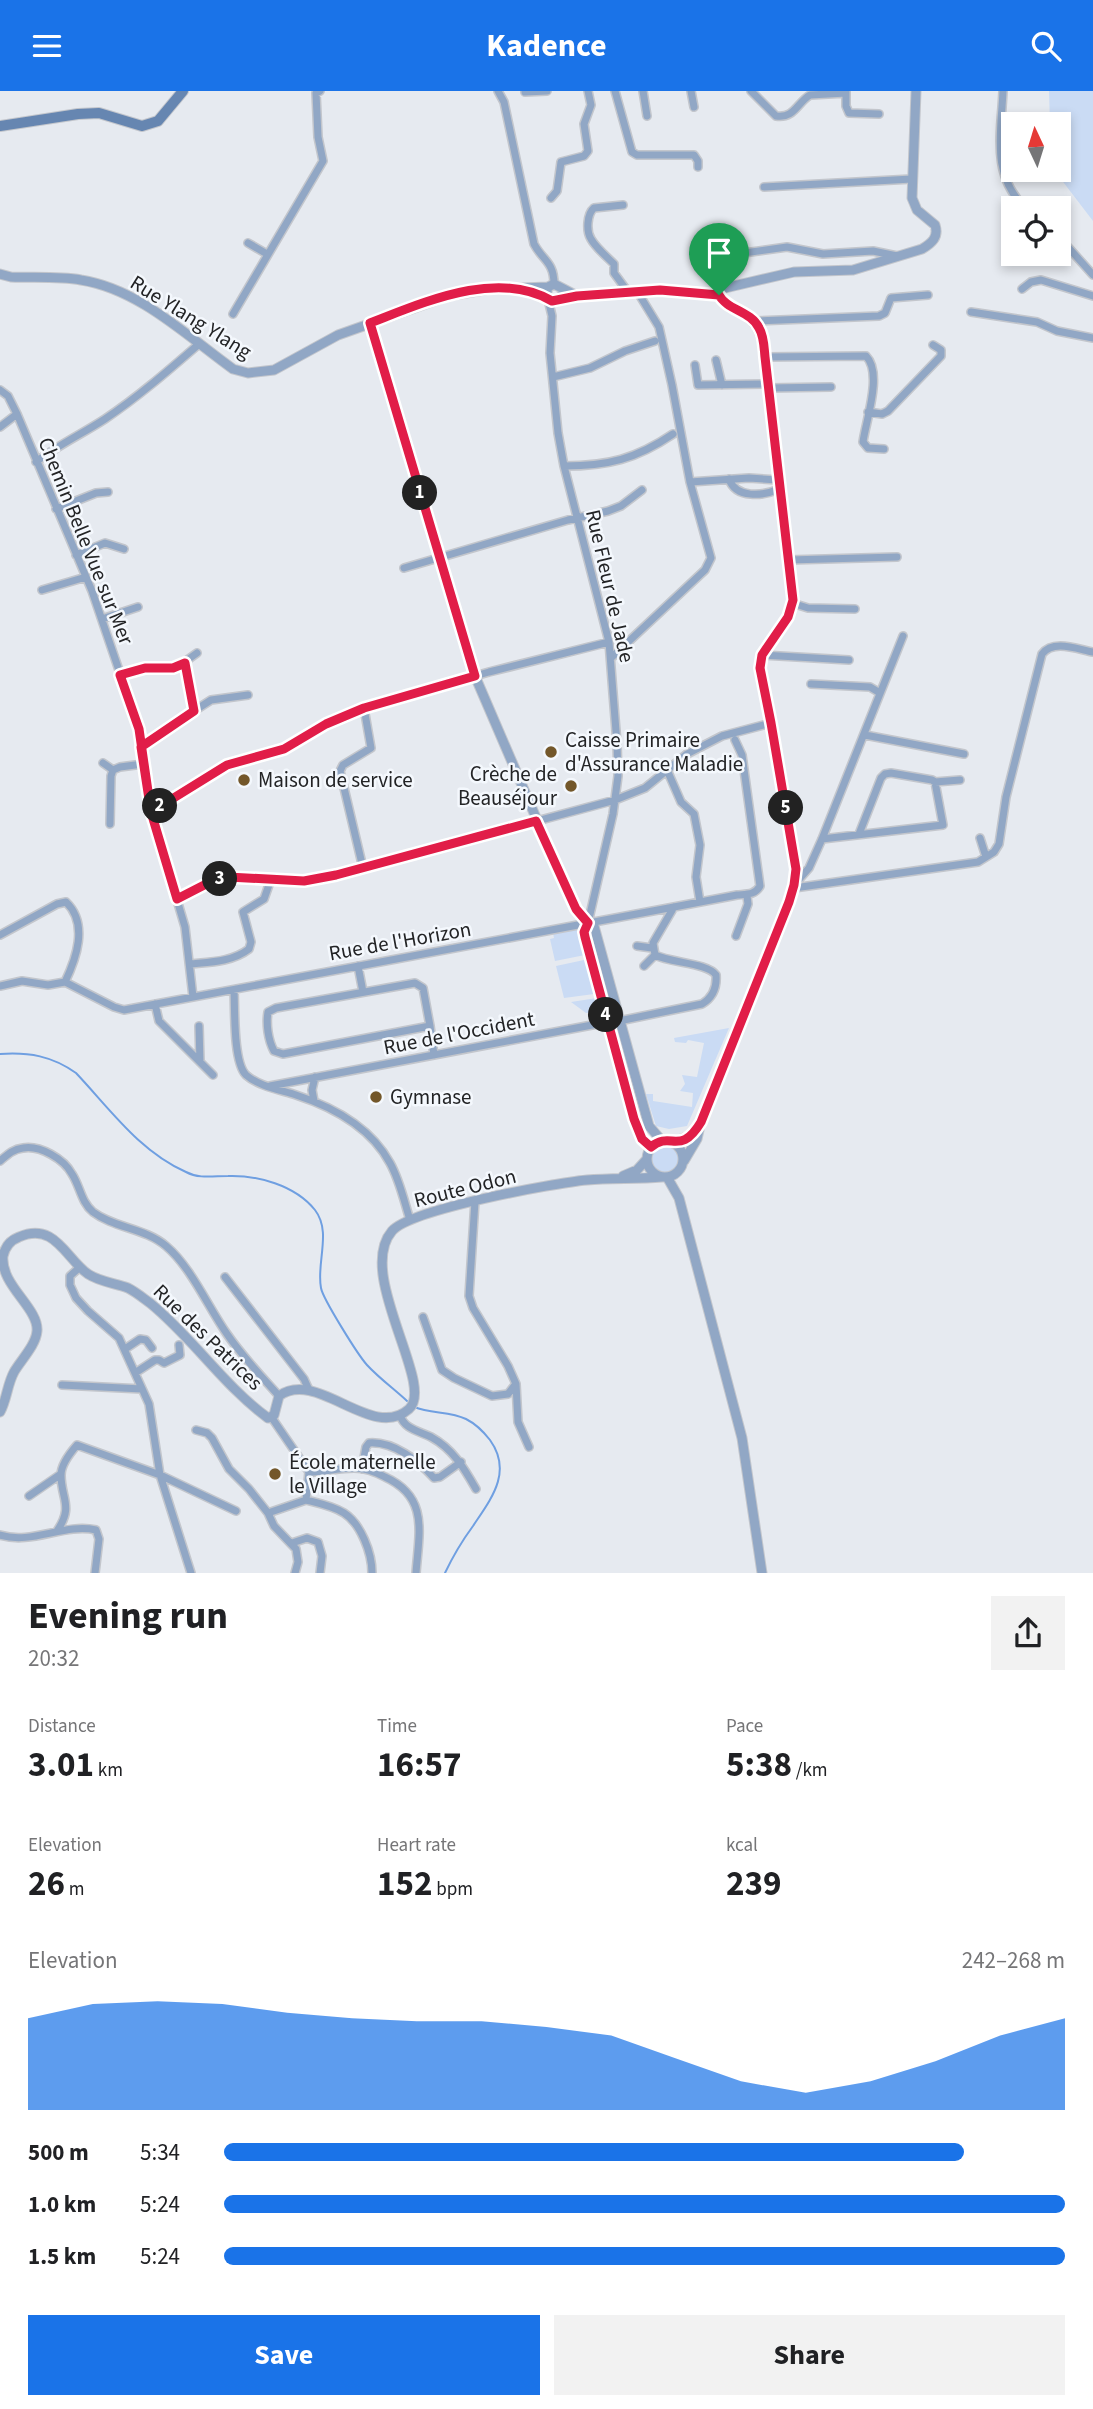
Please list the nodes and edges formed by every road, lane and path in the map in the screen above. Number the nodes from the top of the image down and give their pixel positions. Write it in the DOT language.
graph roads {
  1 [pos="183,91"];
  2 [pos="498,91"];
  3 [pos="547,91"];
  4 [pos="588,91"];
  5 [pos="615,91"];
  6 [pos="643,91"];
  7 [pos="691,91"];
  8 [pos="751,91"];
  9 [pos="916,91"];
  10 [pos="1003,91"];
  11 [pos="318,92"];
  12 [pos="525,92"];
  13 [pos="846,92"];
  14 [pos="694,107"];
  15 [pos="878,114"];
  16 [pos="647,116"];
  17 [pos="0,126"];
  18 [pos="698,167"];
  19 [pos="912,179"];
  20 [pos="764,187"];
  21 [pos="1014,196"];
  22 [pos="551,198"];
  23 [pos="624,205"];
  24 [pos="248,243"];
  25 [pos="1071,250"];
  26 [pos="267,254"];
  27 [pos="898,256"];
  28 [pos="700,259"];
  29 [pos="0,274"];
  30 [pos="1093,275"];
  31 [pos="1022,289"];
  32 [pos="633,292"];
  33 [pos="554,293"];
  34 [pos="719,295"];
  35 [pos="928,295"];
  36 [pos="1093,296"];
  37 [pos="971,312"];
  38 [pos="233,314"];
  39 [pos="755,321"];
  40 [pos="370,323"];
  41 [pos="1093,338"];
  42 [pos="655,341"];
  43 [pos="199,344"];
  44 [pos="933,345"];
  45 [pos="765,357"];
  46 [pos="716,360"];
  47 [pos="695,365"];
  48 [pos="552,377"];
  49 [pos="722,386"];
  50 [pos="769,386"];
  51 [pos="831,387"];
  52 [pos="0,390"];
  53 [pos="868,412"];
  54 [pos="17,414"];
  55 [pos="0,427"];
  56 [pos="673,435"];
  57 [pos="884,449"];
  58 [pos="36,462"];
  59 [pos="564,465"];
  60 [pos="729,479"];
  61 [pos="690,481"];
  62 [pos="779,484"];
  63 [pos="642,490"];
  64 [pos="108,492"];
  65 [pos="56,509"];
  66 [pos="576,518"];
  67 [pos="124,549"];
  68 [pos="76,555"];
  69 [pos="438,557"];
  70 [pos="897,557"];
  71 [pos="789,560"];
  72 [pos="404,568"];
  73 [pos="86,577"];
  74 [pos="42,590"];
  75 [pos="792,603"];
  76 [pos="138,607"];
  77 [pos="855,609"];
  78 [pos="102,619"];
  79 [pos="903,636"];
  80 [pos="609,642"];
  81 [pos="1093,652"];
  82 [pos="197,653"];
  83 [pos="762,655"];
  84 [pos="611,658"];
  85 [pos="849,660"];
  86 [pos="185,663"];
  87 [pos="120,675"];
  88 [pos="475,676"];
  89 [pos="811,684"];
  90 [pos="880,693"];
  91 [pos="248,695"];
  92 [pos="364,708"];
  93 [pos="194,711"];
  94 [pos="771,723"];
  95 [pos="865,735"];
  96 [pos="734,740"];
  97 [pos="141,747"];
  98 [pos="964,754"];
  99 [pos="103,763"];
  100 [pos="143,764"];
  101 [pos="667,770"];
  102 [pos="113,771"];
  103 [pos="960,780"];
  104 [pos="935,782"];
  105 [pos="615,800"];
  106 [pos="151,812"];
  107 [pos="536,821"];
  108 [pos="110,824"];
  109 [pos="859,834"];
  110 [pos="980,838"];
  111 [pos="822,839"];
  112 [pos="986,857"];
  113 [pos="363,868"];
  114 [pos="271,879"];
  115 [pos="794,886"];
  116 [pos="747,896"];
  117 [pos="177,899"];
  118 [pos="700,902"];
  119 [pos="674,907"];
  120 [pos="588,923"];
  121 [pos="0,935"];
  122 [pos="736,936"];
  123 [pos="637,946"];
  124 [pos="654,952"];
  125 [pos="190,964"];
  126 [pos="358,966"];
  127 [pos="644,966"];
  128 [pos="65,982"];
  129 [pos="0,986"];
  130 [pos="234,990"];
  131 [pos="362,992"];
  132 [pos="193,997"];
  133 [pos="155,1004"];
  134 [pos="619,1021"];
  135 [pos="608,1022"];
  136 [pos="199,1026"];
  137 [pos="430,1026"];
  138 [pos="434,1055"];
  139 [pos="200,1062"];
  140 [pos="213,1075"];
  141 [pos="315,1077"];
  142 [pos="270,1086"];
  143 [pos="314,1101"];
  144 [pos="701,1122"];
  145 [pos="662,1141"];
  146 [pos="673,1142"];
  147 [pos="651,1147"];
  148 [pos="647,1159"];
  149 [pos="0,1161"];
  150 [pos="682,1166"];
  151 [pos="664,1177"];
  152 [pos="615,1179"];
  153 [pos="679,1198"];
  154 [pos="475,1201"];
  155 [pos="410,1220"];
  156 [pos="80,1267"];
  157 [pos="225,1277"];
  158 [pos="423,1317"];
  159 [pos="179,1345"];
  160 [pos="152,1348"];
  161 [pos="125,1349"];
  162 [pos="135,1373"];
  163 [pos="516,1384"];
  164 [pos="62,1385"];
  165 [pos="142,1389"];
  166 [pos="309,1390"];
  167 [pos="279,1396"];
  168 [pos="0,1412"];
  169 [pos="400,1415"];
  170 [pos="271,1418"];
  171 [pos="196,1430"];
  172 [pos="529,1447"];
  173 [pos="461,1462"];
  174 [pos="362,1469"];
  175 [pos="309,1472"];
  176 [pos="61,1474"];
  177 [pos="160,1475"];
  178 [pos="476,1489"];
  179 [pos="29,1496"];
  180 [pos="306,1500"];
  181 [pos="236,1511"];
  182 [pos="268,1513"];
  183 [pos="57,1531"];
  184 [pos="0,1535"];
  185 [pos="292,1543"];
  186 [pos="192,1572"];
  187 [pos="95,1573"];
  188 [pos="295,1573"];
  189 [pos="320,1573"];
  190 [pos="372,1573"];
  191 [pos="416,1573"];
  192 [pos="762,1573"];
  1 -- 17 [label="main road"];
  2 -- 33 [label="street"];
  3 -- 12 [label="street"];
  4 -- 22 [label="street"];
  5 -- 18 [label="street"];
  6 -- 16 [label="street"];
  7 -- 14 [label="street"];
  8 -- 13 [label="street"];
  9 -- 19 [label="street"];
  10 -- 21 [label="street"];
  11 -- 26 [label="street"];
  13 -- 15 [label="street"];
  19 -- 20 [label="street"];
  19 -- 27 [label="street"];
  23 -- 32 [label="street"];
  24 -- 26 [label="street"];
  25 -- 30 [label="street"];
  26 -- 38 [label="street"];
  27 -- 28 [label="street"];
  27 -- 34 [label="street"];
  29 -- 43 [label="street, Rue Ylang Ylang"];
  31 -- 36 [label="street"];
  32 -- 33 [label="street"];
  32 -- 34 [label="street"];
  32 -- 61 [label="street"];
  33 -- 40 [label="street, Rue Ylang Ylang"];
  33 -- 48 [label="street, Rue Fleur de Jade"];
  34 -- 39 [label="street"];
  35 -- 39 [label="street"];
  37 -- 41 [label="street"];
  39 -- 45 [label="street"];
  40 -- 43 [label="street, Rue Ylang Ylang"];
  40 -- 69 [label="street"];
  42 -- 48 [label="street"];
  43 -- 58 [label="street"];
  44 -- 53 [label="street"];
  45 -- 50 [label="street"];
  45 -- 53 [label="street"];
  46 -- 49 [label="street"];
  47 -- 49 [label="street"];
  48 -- 59 [label="street, Rue Fleur de Jade"];
  49 -- 50 [label="street"];
  50 -- 51 [label="street"];
  50 -- 62 [label="street"];
  52 -- 54 [label="street, Chemin Belle Vue sur Mer"];
  53 -- 57 [label="street"];
  54 -- 55 [label="street"];
  54 -- 58 [label="street, Chemin Belle Vue sur Mer"];
  56 -- 59 [label="street"];
  58 -- 65 [label="street, Chemin Belle Vue sur Mer"];
  59 -- 66 [label="street, Rue Fleur de Jade"];
  60 -- 61 [label="street"];
  60 -- 62 [label="street"];
  60 -- 62 [label="street"];
  61 -- 84 [label="street"];
  62 -- 71 [label="street"];
  63 -- 66 [label="street"];
  64 -- 65 [label="street"];
  65 -- 68 [label="street, Chemin Belle Vue sur Mer"];
  66 -- 69 [label="street"];
  66 -- 80 [label="street, Rue Fleur de Jade"];
  67 -- 68 [label="street"];
  68 -- 73 [label="street, Chemin Belle Vue sur Mer"];
  69 -- 72 [label="street"];
  69 -- 88 [label="street"];
  70 -- 71 [label="street"];
  71 -- 75 [label="street"];
  73 -- 74 [label="street"];
  73 -- 78 [label="street, Chemin Belle Vue sur Mer"];
  75 -- 77 [label="street"];
  75 -- 83 [label="street"];
  76 -- 78 [label="street"];
  78 -- 87 [label="street, Chemin Belle Vue sur Mer"];
  79 -- 90 [label="street"];
  80 -- 84 [label="street, Rue Fleur de Jade"];
  80 -- 88 [label="street"];
  81 -- 112 [label="street"];
  82 -- 86 [label="street"];
  83 -- 85 [label="street"];
  83 -- 94 [label="street"];
  84 -- 105 [label="street, Rue Fleur de Jade"];
  86 -- 87 [label="street"];
  86 -- 93 [label="street"];
  87 -- 97 [label="street, Chemin Belle Vue sur Mer"];
  88 -- 92 [label="street"];
  88 -- 107 [label="street"];
  89 -- 90 [label="street"];
  90 -- 95 [label="street"];
  91 -- 93 [label="street"];
  92 -- 106 [label="street"];
  92 -- 113 [label="street"];
  93 -- 97 [label="street"];
  94 -- 101 [label="street"];
  94 -- 115 [label="street"];
  95 -- 98 [label="street"];
  95 -- 111 [label="street"];
  96 -- 116 [label="street"];
  97 -- 100 [label="street, Chemin Belle Vue sur Mer"];
  99 -- 102 [label="street"];
  100 -- 102 [label="street"];
  100 -- 106 [label="street, Chemin Belle Vue sur Mer"];
  101 -- 105 [label="street"];
  101 -- 118 [label="street"];
  102 -- 108 [label="street"];
  103 -- 104 [label="street"];
  104 -- 109 [label="street"];
  104 -- 109 [label="street"];
  105 -- 107 [label="street"];
  105 -- 120 [label="street, Rue Fleur de Jade"];
  106 -- 117 [label="street, Chemin Belle Vue sur Mer"];
  107 -- 113 [label="street"];
  107 -- 120 [label="street"];
  109 -- 111 [label="street"];
  110 -- 112 [label="street"];
  111 -- 115 [label="street"];
  112 -- 115 [label="street"];
  113 -- 114 [label="street"];
  114 -- 117 [label="street"];
  114 -- 125 [label="street"];
  115 -- 144 [label="street"];
  116 -- 118 [label="street, Rue de l'Horizon"];
  116 -- 122 [label="street"];
  117 -- 125 [label="street, Chemin Belle Vue sur Mer"];
  118 -- 119 [label="street, Rue de l'Horizon"];
  119 -- 120 [label="street, Rue de l'Horizon"];
  119 -- 124 [label="street"];
  120 -- 126 [label="street, Rue de l'Horizon"];
  120 -- 134 [label="street"];
  120 -- 135 [label="street"];
  121 -- 128 [label="street"];
  123 -- 124 [label="street"];
  124 -- 127 [label="street"];
  124 -- 134 [label="street"];
  125 -- 132 [label="street, Chemin Belle Vue sur Mer"];
  126 -- 130 [label="street, Rue de l'Horizon"];
  126 -- 131 [label="street"];
  128 -- 129 [label="street, Rue de l'Horizon"];
  128 -- 133 [label="street, Rue de l'Horizon"];
  130 -- 132 [label="street, Rue de l'Horizon"];
  130 -- 142 [label="street"];
  131 -- 137 [label="street"];
  131 -- 137 [label="street"];
  132 -- 133 [label="street, Rue de l'Horizon"];
  133 -- 139 [label="street"];
  134 -- 145 [label="street"];
  135 -- 138 [label="street, Rue de l'Occident"];
  135 -- 147 [label="street"];
  136 -- 139 [label="street"];
  137 -- 138 [label="street"];
  138 -- 141 [label="street, Rue de l'Occident"];
  139 -- 140 [label="street"];
  141 -- 142 [label="street, Rue de l'Occident"];
  141 -- 143 [label="street"];
  142 -- 143 [label="street"];
  143 -- 155 [label="street"];
  144 -- 146 [label="street"];
  144 -- 150 [label="street"];
  145 -- 146 [label="street"];
  145 -- 147 [label="street"];
  146 -- 150 [label="street"];
  147 -- 148 [label="street"];
  148 -- 151 [label="street"];
  148 -- 152 [label="street, Route Odon"];
  149 -- 167 [label="street"];
  150 -- 151 [label="street"];
  150 -- 153 [label="street"];
  151 -- 152 [label="street, Route Odon"];
  151 -- 153 [label="street"];
  152 -- 154 [label="street, Route Odon"];
  153 -- 192 [label="street"];
  154 -- 155 [label="street, Route Odon"];
  154 -- 163 [label="street"];
  155 -- 169 [label="street, Route Odon"];
  156 -- 161 [label="street"];
  156 -- 168 [label="street, Rue des Patrices"];
  156 -- 170 [label="street, Rue des Patrices"];
  157 -- 166 [label="street"];
  158 -- 163 [label="street"];
  159 -- 162 [label="street"];
  160 -- 161 [label="street"];
  161 -- 162 [label="street"];
  162 -- 165 [label="street"];
  163 -- 172 [label="street"];
  164 -- 165 [label="street"];
  165 -- 177 [label="street"];
  166 -- 167 [label="street"];
  166 -- 169 [label="street"];
  167 -- 170 [label="street, Rue des Patrices"];
  169 -- 173 [label="street"];
  170 -- 175 [label="street"];
  171 -- 182 [label="street"];
  173 -- 174 [label="street"];
  173 -- 178 [label="street"];
  174 -- 175 [label="street"];
  174 -- 191 [label="street"];
  175 -- 180 [label="street"];
  176 -- 177 [label="street"];
  176 -- 179 [label="street"];
  176 -- 183 [label="street"];
  177 -- 181 [label="street"];
  177 -- 186 [label="street"];
  180 -- 182 [label="street"];
  180 -- 190 [label="street"];
  182 -- 185 [label="street"];
  183 -- 184 [label="street"];
  183 -- 187 [label="street"];
  185 -- 188 [label="street"];
  185 -- 189 [label="street"];
}
